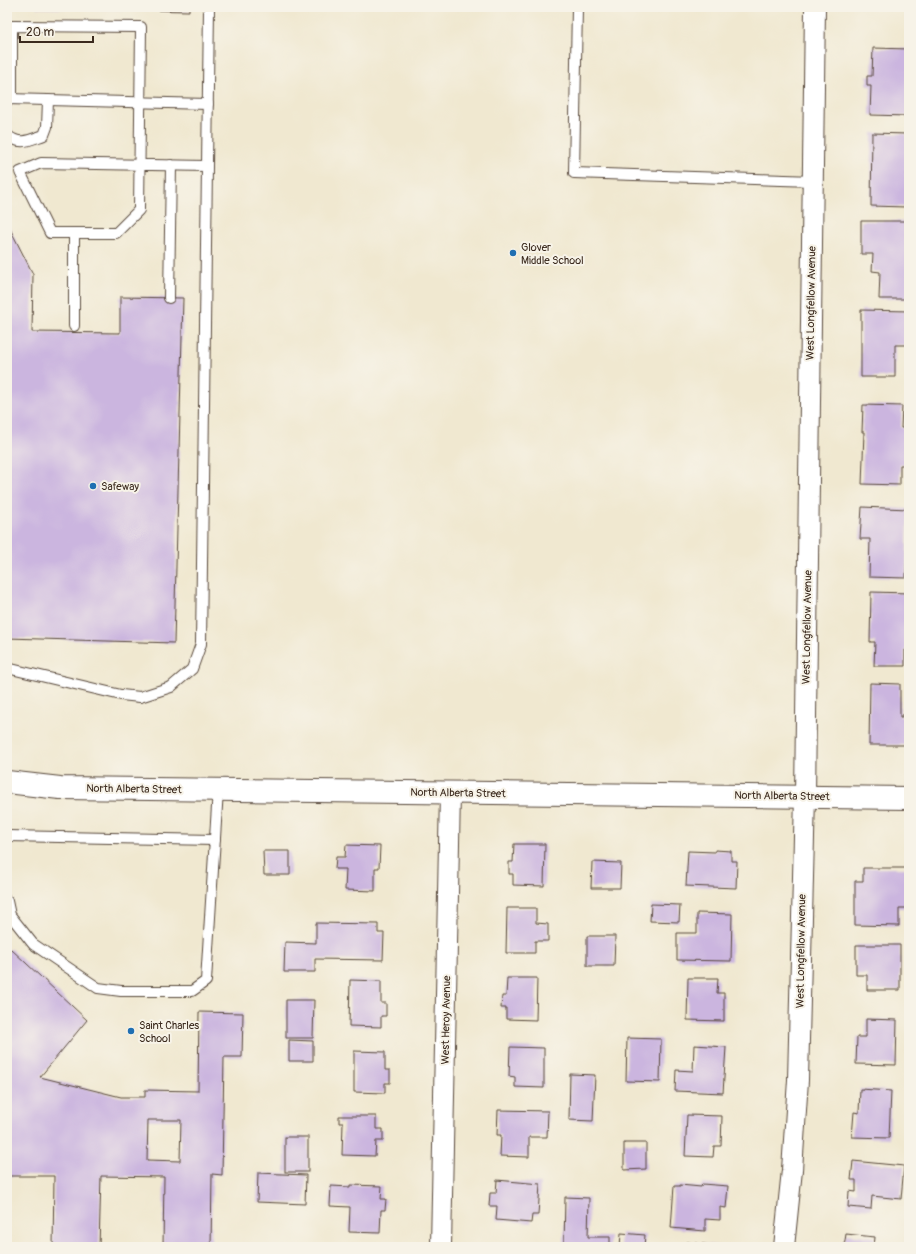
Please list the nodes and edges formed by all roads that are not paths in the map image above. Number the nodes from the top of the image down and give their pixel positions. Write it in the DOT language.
graph roads {
  1 [pos="209,7"];
  2 [pos="577,7"];
  3 [pos="815,7"];
  4 [pos="9,99"];
  5 [pos="48,100"];
  6 [pos="140,102"];
  7 [pos="208,104"];
  8 [pos="7,135"];
  9 [pos="139,164"];
  10 [pos="171,165"];
  11 [pos="207,166"];
  12 [pos="813,181"];
  13 [pos="74,233"];
  14 [pos="169,298"];
  15 [pos="74,326"];
  16 [pos="7,668"];
  17 [pos="7,782"];
  18 [pos="218,790"];
  19 [pos="450,793"];
  20 [pos="805,796"];
  21 [pos="909,798"];
  22 [pos="7,836"];
  23 [pos="215,840"];
  24 [pos="7,901"];
  25 [pos="441,1247"];
  26 [pos="784,1247"];
  1 -- 7 [label="lane"];
  2 -- 12 [label="lane"];
  3 -- 12 [label="street, West Longfellow Avenue"];
  4 -- 5 [label="lane"];
  4 -- 6 [label="lane"];
  5 -- 6 [label="lane"];
  5 -- 8 [label="lane"];
  6 -- 7 [label="lane"];
  6 -- 9 [label="lane"];
  7 -- 11 [label="lane"];
  9 -- 10 [label="lane"];
  9 -- 13 [label="lane"];
  9 -- 13 [label="lane"];
  10 -- 11 [label="lane"];
  10 -- 14 [label="lane"];
  11 -- 16 [label="lane"];
  12 -- 20 [label="street, West Longfellow Avenue"];
  13 -- 15 [label="lane"];
  17 -- 18 [label="main road, North Alberta Street"];
  18 -- 19 [label="main road, North Alberta Street"];
  18 -- 23 [label="lane"];
  19 -- 20 [label="main road, North Alberta Street"];
  19 -- 25 [label="street, West Heroy Avenue"];
  20 -- 21 [label="main road, North Alberta Street"];
  20 -- 26 [label="street, West Longfellow Avenue"];
  22 -- 23 [label="lane"];
  23 -- 24 [label="lane"];
}
